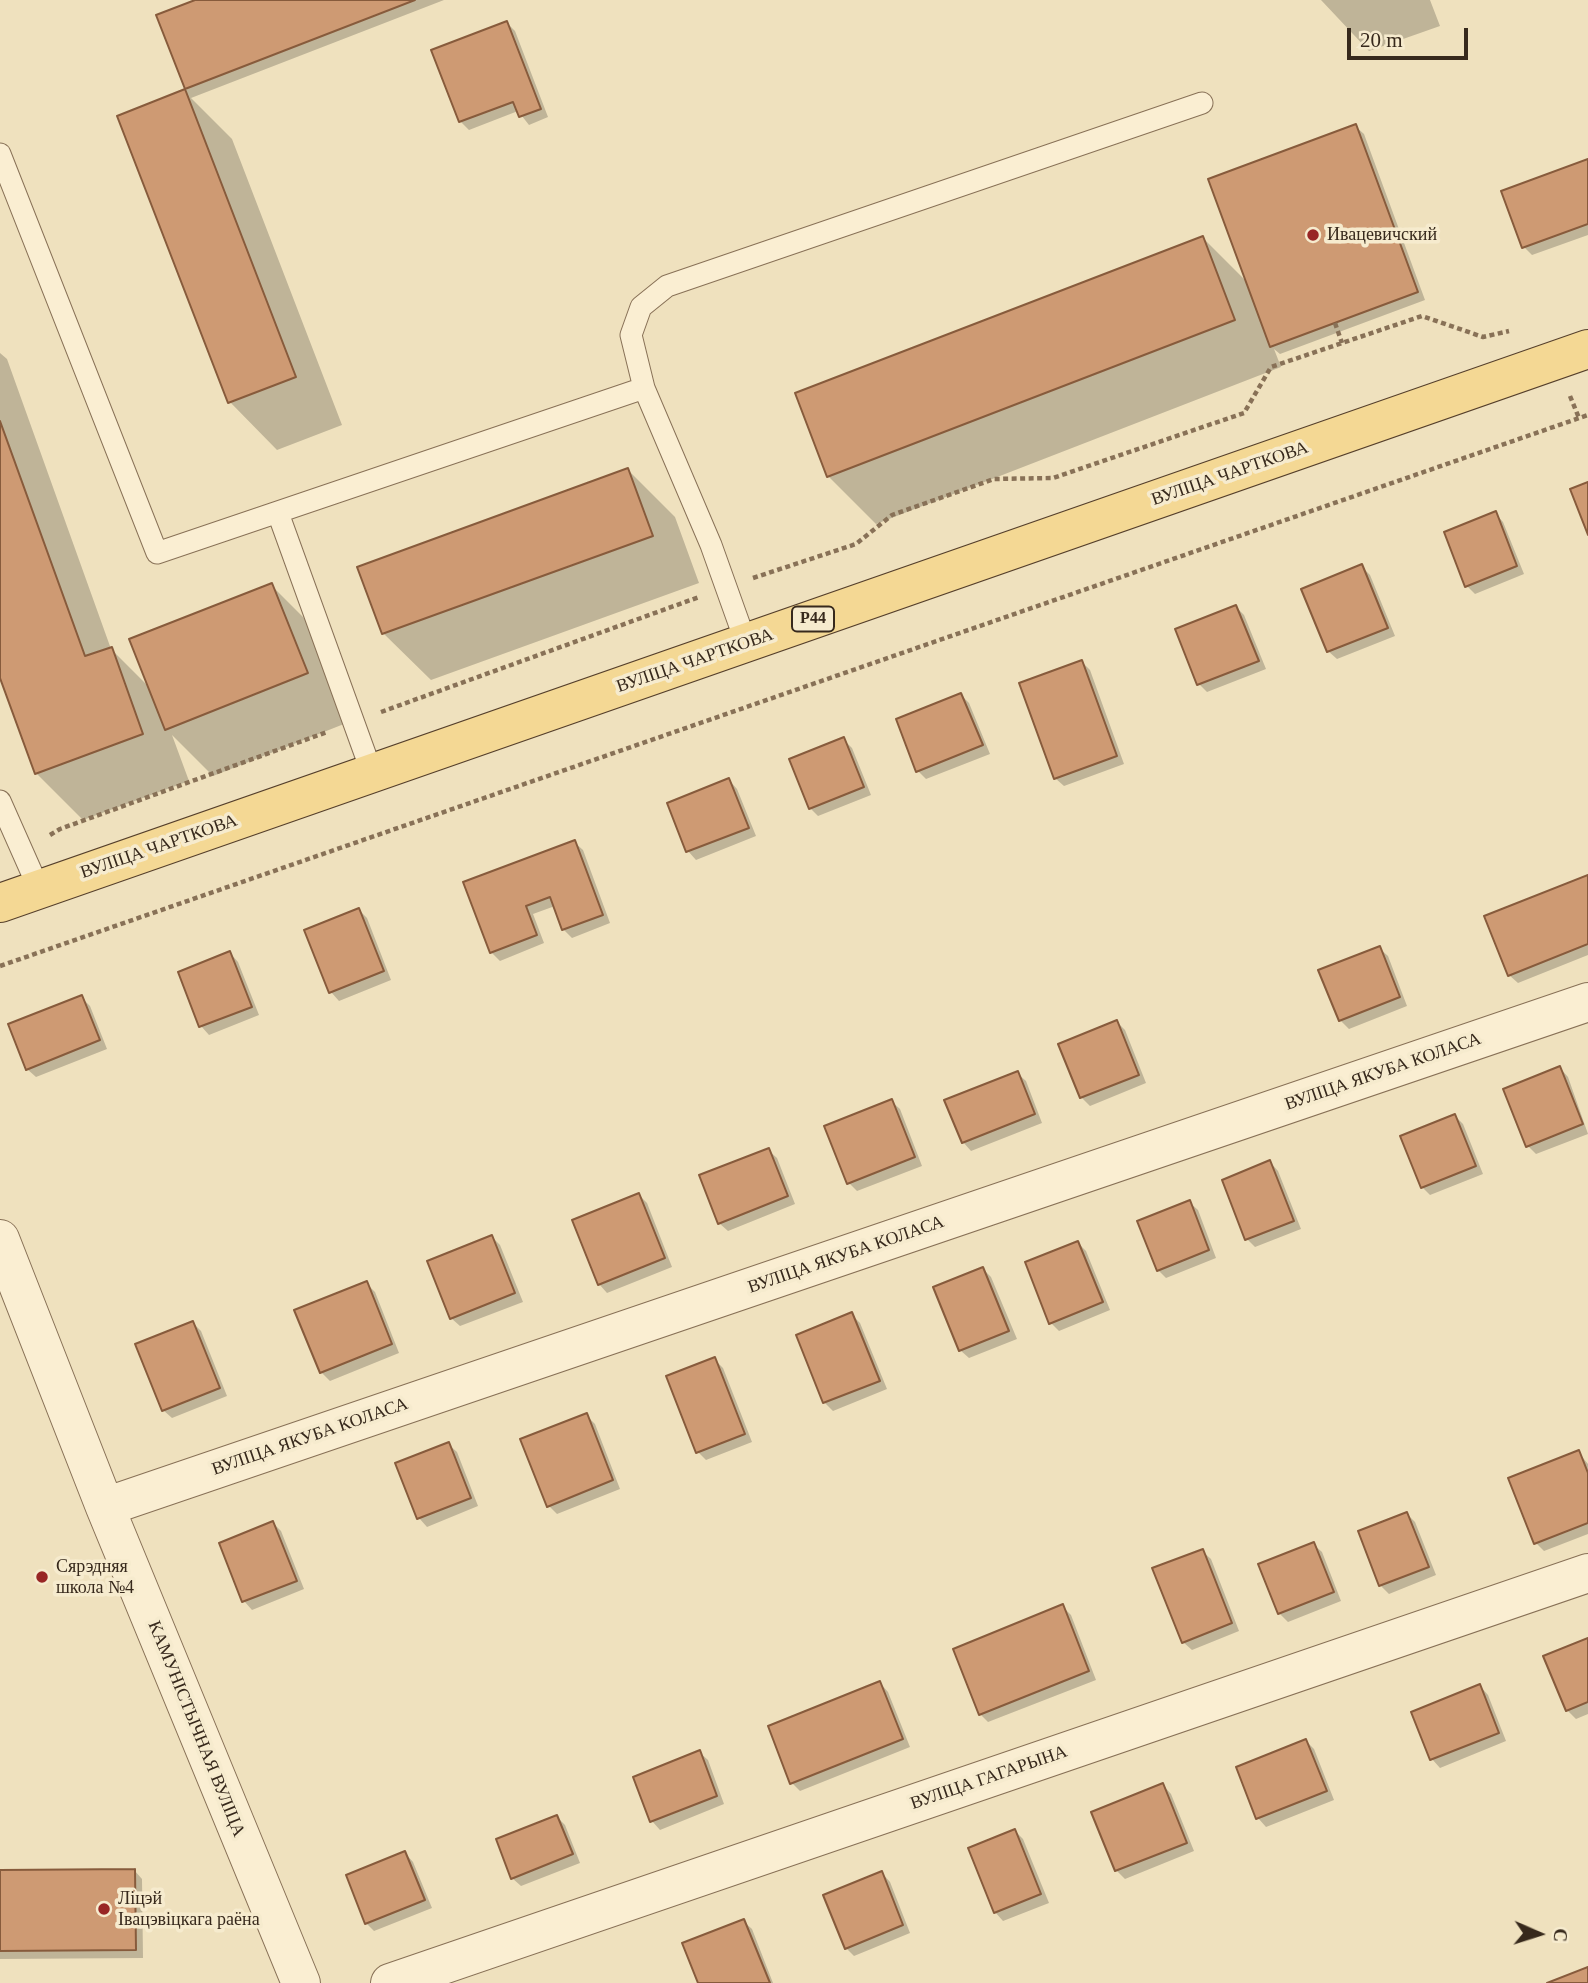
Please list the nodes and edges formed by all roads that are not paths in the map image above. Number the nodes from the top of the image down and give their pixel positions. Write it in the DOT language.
graph roads {
  1 [pos="1202,103"];
  2 [pos="0,154"];
  3 [pos="1588,349"];
  4 [pos="644,388"];
  5 [pos="278,513"];
  6 [pos="746,643"];
  7 [pos="372,773"];
  8 [pos="0,801"];
  9 [pos="39,889"];
  10 [pos="0,903"];
  11 [pos="1588,1002"];
  12 [pos="0,1239"];
  13 [pos="105,1507"];
  14 [pos="1588,1573"];
  15 [pos="301,1983"];
  16 [pos="390,1983"];
  1 -- 4 [label="lane"];
  2 -- 5 [label="lane"];
  3 -- 6 [label="main road, ВУЛІЦА ЧАРТКОВА / Р44"];
  4 -- 5 [label="lane"];
  4 -- 6 [label="lane"];
  5 -- 7 [label="lane"];
  6 -- 7 [label="main road, ВУЛІЦА ЧАРТКОВА / Р44"];
  7 -- 9 [label="main road, ВУЛІЦА ЧАРТКОВА / Р44"];
  8 -- 9 [label="lane"];
  9 -- 10 [label="main road, ВУЛІЦА ЧАРТКОВА / Р44"];
  11 -- 13 [label="street, ВУЛІЦА ЯКУБА КОЛАСА"];
  12 -- 13 [label="street, КАМУНІСТЫЧНАЯ ВУЛІЦА"];
  13 -- 15 [label="street, КАМУНІСТЫЧНАЯ ВУЛІЦА"];
  14 -- 16 [label="street, ВУЛІЦА ГАГАРЫНА"];
}
